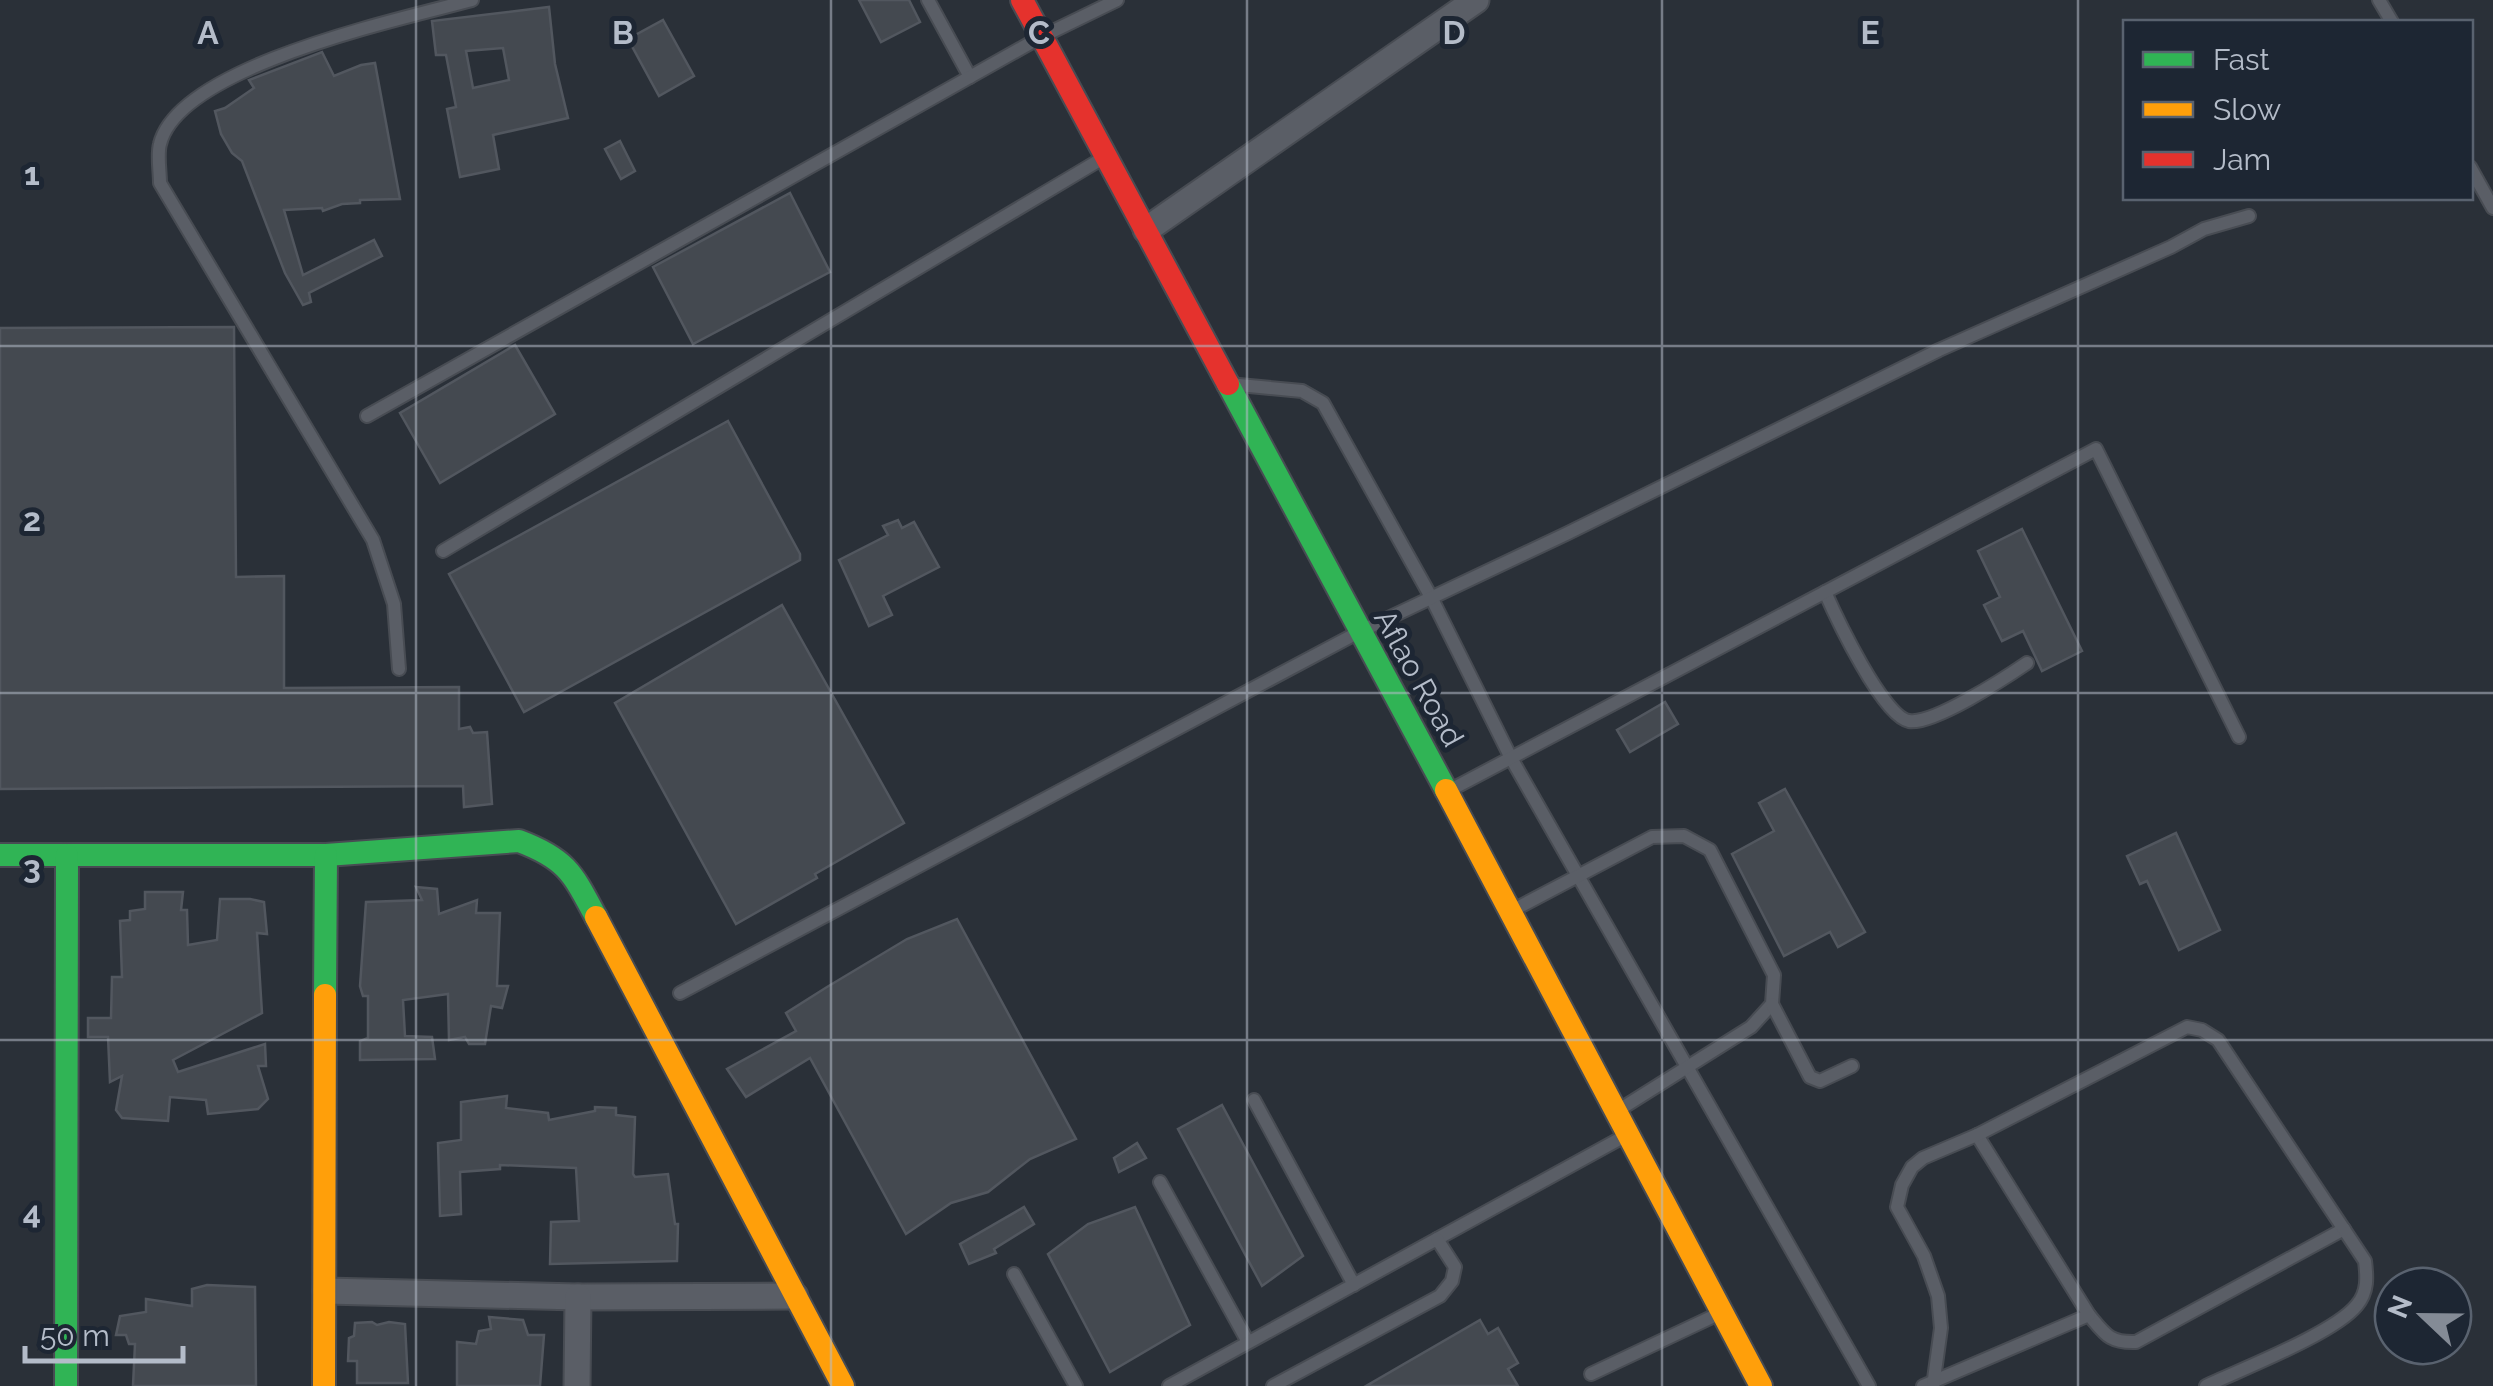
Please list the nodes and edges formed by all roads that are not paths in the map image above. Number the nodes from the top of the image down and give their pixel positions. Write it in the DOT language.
graph roads {
  1 [pos="472,0"];
  2 [pos="928,0"];
  3 [pos="1022,0"];
  4 [pos="1117,0"];
  5 [pos="1476,0"];
  6 [pos="1042,37"];
  7 [pos="970,77"];
  8 [pos="1106,156"];
  9 [pos="2473,172"];
  10 [pos="2493,208"];
  11 [pos="2249,216"];
  12 [pos="1146,230"];
  13 [pos="1226,384"];
  14 [pos="367,416"];
  15 [pos="443,551"];
  16 [pos="1825,592"];
  17 [pos="1431,598"];
  18 [pos="1359,632"];
  19 [pos="2027,663"];
  20 [pos="399,669"];
  21 [pos="2238,737"];
  22 [pos="1511,758"];
  23 [pos="1447,791"];
  24 [pos="0,855"];
  25 [pos="67,855"];
  26 [pos="326,855"];
  27 [pos="1579,875"];
  28 [pos="1511,911"];
  29 [pos="680,993"];
  30 [pos="1772,1004"];
  31 [pos="1852,1066"];
  32 [pos="1688,1067"];
  33 [pos="1254,1100"];
  34 [pos="1615,1112"];
  35 [pos="1627,1134"];
  36 [pos="1977,1135"];
  37 [pos="1160,1182"];
  38 [pos="2344,1230"];
  39 [pos="1437,1239"];
  40 [pos="1014,1274"];
  41 [pos="1354,1284"];
  42 [pos="326,1291"];
  43 [pos="578,1296"];
  44 [pos="795,1296"];
  45 [pos="1721,1313"];
  46 [pos="2089,1315"];
  47 [pos="1248,1342"];
  48 [pos="1591,1374"];
  49 [pos="1929,1385"];
  50 [pos="66,1386"];
  51 [pos="324,1386"];
  52 [pos="577,1386"];
  53 [pos="844,1386"];
  54 [pos="1076,1386"];
  55 [pos="1169,1386"];
  56 [pos="1273,1386"];
  57 [pos="1762,1386"];
  58 [pos="1869,1386"];
  59 [pos="2206,1386"];
  1 -- 20 [label="lane"];
  2 -- 7 [label="lane"];
  3 -- 6 [label="main road, Aflao Road"];
  4 -- 6 [label="lane"];
  5 -- 12 [label="street"];
  6 -- 7 [label="lane"];
  6 -- 8 [label="main road, Aflao Road"];
  7 -- 14 [label="lane"];
  8 -- 12 [label="main road, Aflao Road"];
  8 -- 15 [label="lane"];
  9 -- 10 [label="lane"];
  11 -- 17 [label="lane"];
  12 -- 13 [label="main road, Aflao Road"];
  13 -- 17 [label="lane"];
  13 -- 18 [label="main road, Aflao Road"];
  16 -- 19 [label="lane"];
  16 -- 21 [label="lane"];
  16 -- 22 [label="lane"];
  17 -- 18 [label="lane"];
  17 -- 22 [label="lane"];
  18 -- 23 [label="main road, Aflao Road"];
  18 -- 29 [label="lane"];
  22 -- 23 [label="lane"];
  22 -- 27 [label="lane"];
  23 -- 28 [label="main road, Aflao Road"];
  24 -- 25 [label="main road"];
  25 -- 26 [label="main road"];
  25 -- 50 [label="main road"];
  26 -- 42 [label="main road"];
  26 -- 44 [label="main road"];
  27 -- 28 [label="lane"];
  27 -- 30 [label="lane"];
  27 -- 32 [label="lane"];
  28 -- 34 [label="main road, Aflao Road"];
  30 -- 31 [label="lane"];
  30 -- 32 [label="lane"];
  32 -- 34 [label="lane"];
  32 -- 58 [label="lane"];
  33 -- 41 [label="lane"];
  34 -- 35 [label="main road, Aflao Road"];
  35 -- 39 [label="lane"];
  35 -- 45 [label="main road, Aflao Road"];
  36 -- 38 [label="lane"];
  36 -- 46 [label="lane"];
  36 -- 49 [label="lane"];
  37 -- 47 [label="lane"];
  38 -- 46 [label="lane"];
  38 -- 59 [label="lane"];
  39 -- 41 [label="lane"];
  39 -- 56 [label="lane"];
  40 -- 54 [label="lane"];
  41 -- 47 [label="lane"];
  42 -- 43 [label="street"];
  42 -- 51 [label="main road"];
  43 -- 44 [label="street"];
  43 -- 52 [label="street"];
  44 -- 53 [label="main road"];
  45 -- 48 [label="lane"];
  45 -- 57 [label="main road, Aflao Road"];
  46 -- 49 [label="lane"];
  47 -- 55 [label="lane"];
}
